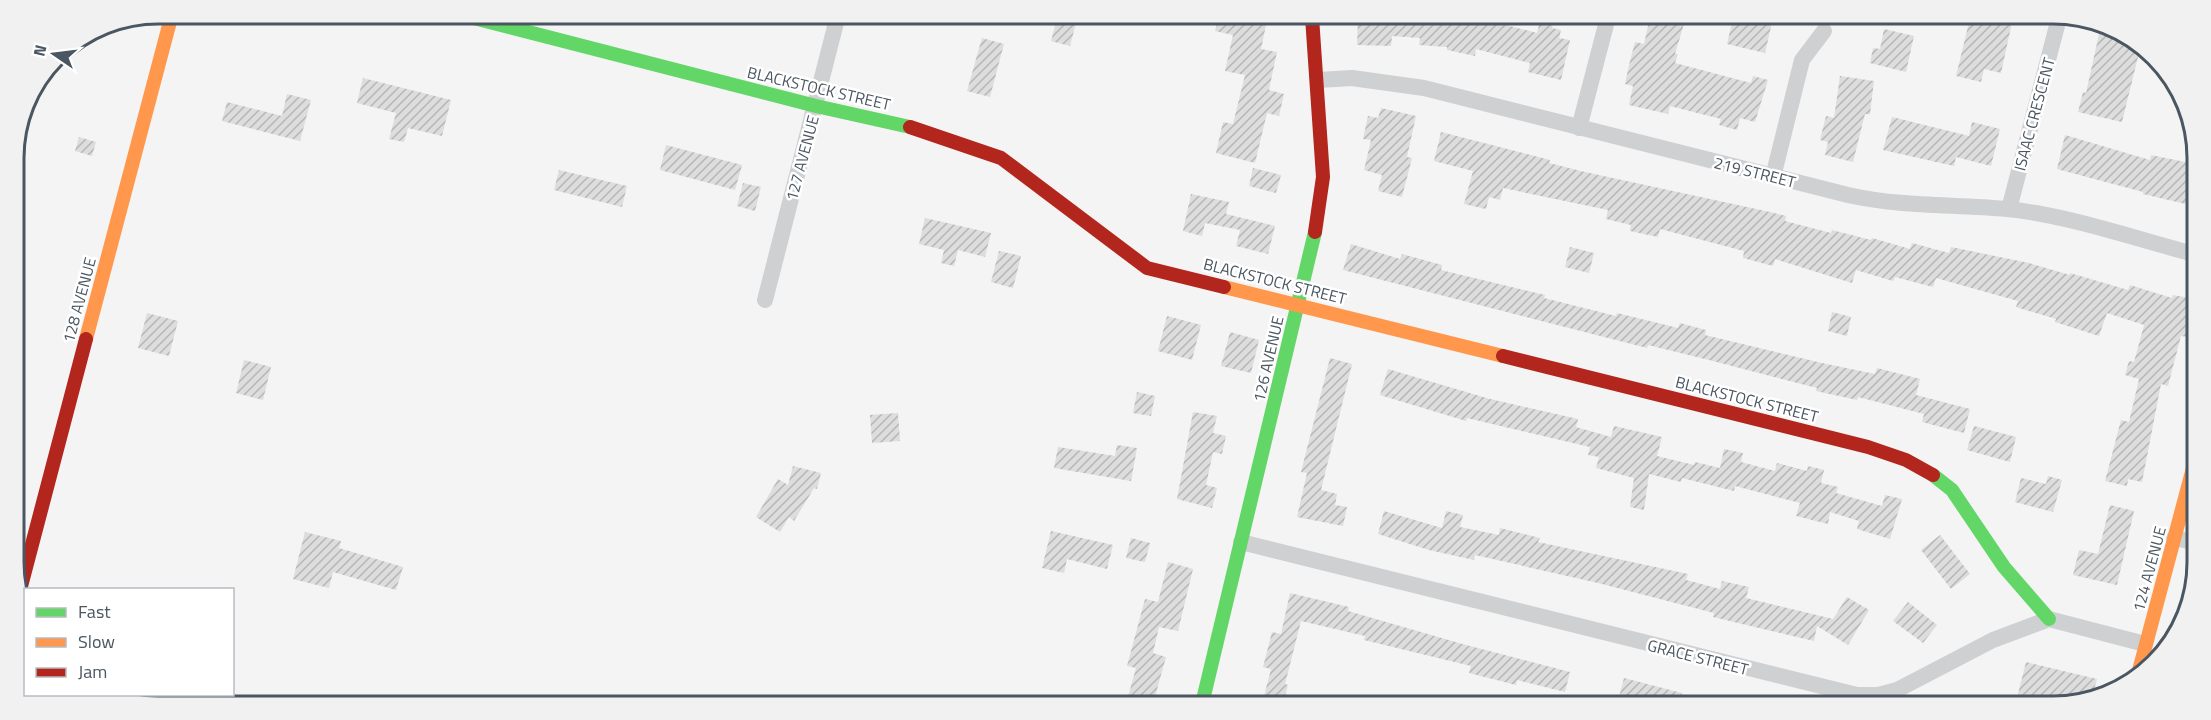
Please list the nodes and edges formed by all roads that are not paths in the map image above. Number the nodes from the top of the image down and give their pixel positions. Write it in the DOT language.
graph roads {
  1 [pos="169,24"];
  2 [pos="497,24"];
  3 [pos="836,24"];
  4 [pos="1313,24"];
  5 [pos="1606,24"];
  6 [pos="2057,24"];
  7 [pos="1824,32"];
  8 [pos="1318,80"];
  9 [pos="816,106"];
  10 [pos="1579,128"];
  11 [pos="1773,177"];
  12 [pos="2009,209"];
  13 [pos="2187,252"];
  14 [pos="765,300"];
  15 [pos="1298,303"];
  16 [pos="2187,490"];
  17 [pos="2174,538"];
  18 [pos="2187,541"];
  19 [pos="1241,542"];
  20 [pos="25,573"];
  21 [pos="2049,619"];
  22 [pos="2145,644"];
  23 [pos="2140,663"];
  24 [pos="1204,696"];
  1 -- 20 [label="street, 128 AVENUE"];
  2 -- 9 [label="street, BLACKSTOCK STREET"];
  3 -- 9 [label="street, 127 AVENUE"];
  4 -- 8 [label="street, 126 AVENUE"];
  5 -- 10 [label="street"];
  6 -- 12 [label="street, ISAAC CRESCENT"];
  7 -- 11 [label="street"];
  8 -- 10 [label="street, 219 STREET"];
  8 -- 15 [label="street, 126 AVENUE"];
  9 -- 14 [label="street, 127 AVENUE"];
  9 -- 15 [label="street, BLACKSTOCK STREET"];
  10 -- 11 [label="street, 219 STREET"];
  11 -- 12 [label="street, 219 STREET"];
  12 -- 13 [label="street, 219 STREET"];
  15 -- 19 [label="street, 126 AVENUE"];
  15 -- 21 [label="street, BLACKSTOCK STREET"];
  16 -- 17 [label="street, 124 AVENUE"];
  17 -- 18 [label="street"];
  17 -- 22 [label="street, 124 AVENUE"];
  19 -- 21 [label="street, GRACE STREET"];
  19 -- 24 [label="street, 126 AVENUE"];
  21 -- 22 [label="street"];
  22 -- 23 [label="street, 124 AVENUE"];
}
